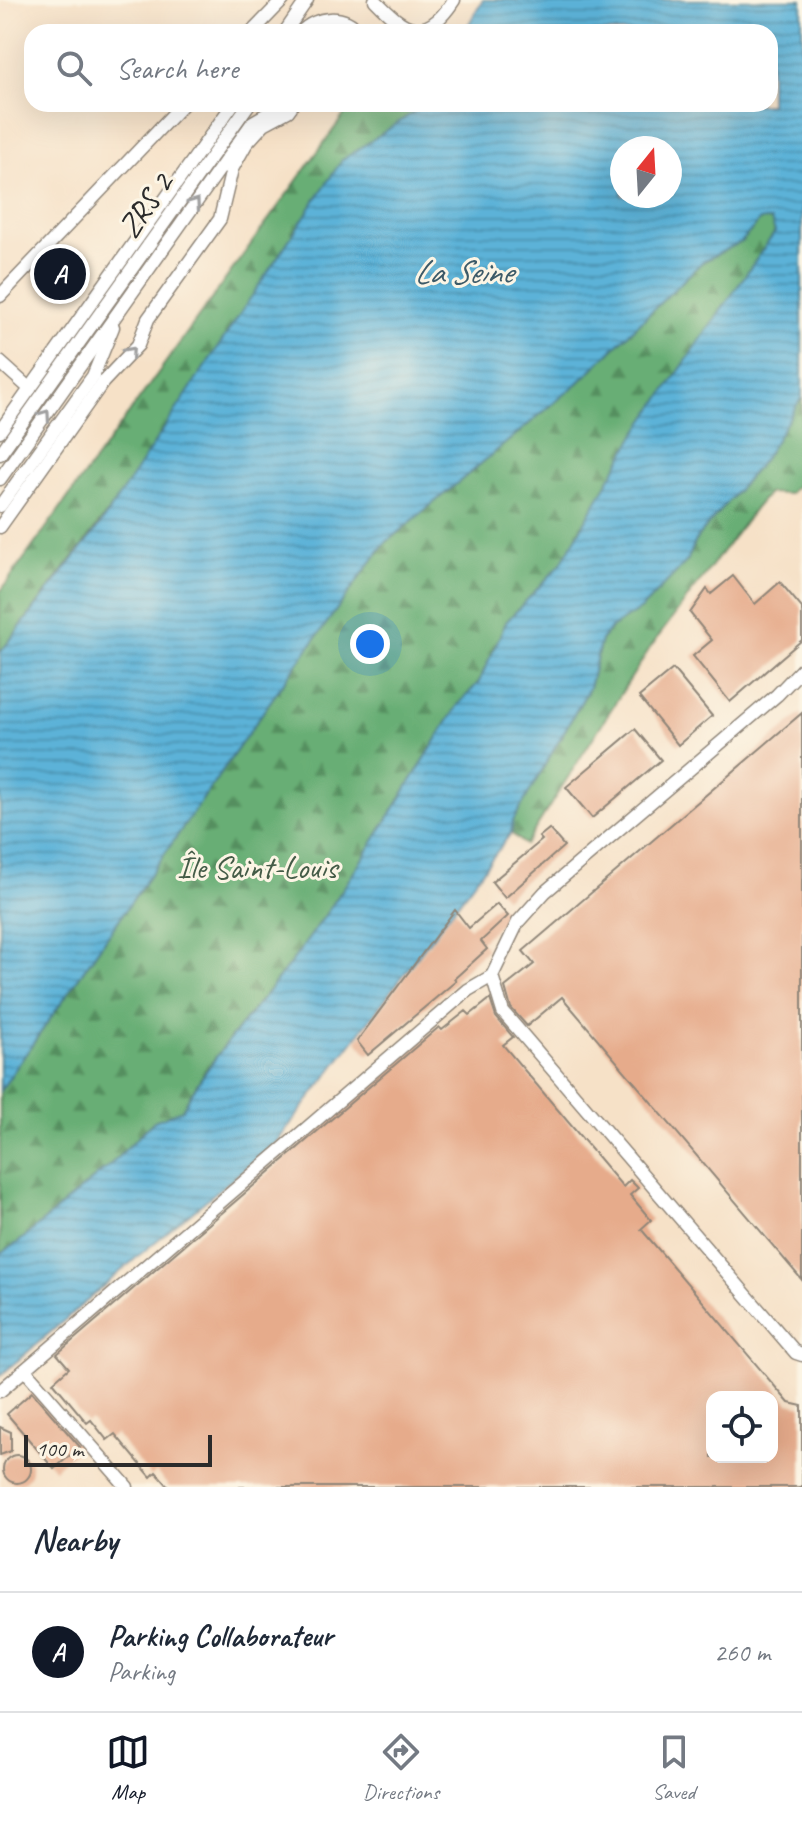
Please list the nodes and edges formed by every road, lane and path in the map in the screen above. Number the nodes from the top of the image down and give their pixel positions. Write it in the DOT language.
graph roads {
  1 [pos="283,0"];
  2 [pos="307,0"];
  3 [pos="375,0"];
  4 [pos="454,0"];
  5 [pos="260,24"];
  6 [pos="290,24"];
  7 [pos="313,24"];
  8 [pos="351,24"];
  9 [pos="400,24"];
  10 [pos="431,24"];
  11 [pos="175,112"];
  12 [pos="227,112"];
  13 [pos="243,112"];
  14 [pos="270,112"];
  15 [pos="286,112"];
  16 [pos="0,296"];
  17 [pos="118,313"];
  18 [pos="0,362"];
  19 [pos="30,389"];
  20 [pos="0,431"];
  21 [pos="0,454"];
  22 [pos="0,479"];
  23 [pos="0,506"];
  24 [pos="0,527"];
  25 [pos="802,669"];
  26 [pos="492,976"];
  27 [pos="802,1355"];
  28 [pos="25,1370"];
  29 [pos="0,1391"];
  30 [pos="127,1487"];
  1 -- 5 [label="street"];
  2 -- 6 [label="street"];
  3 -- 9 [label="street"];
  4 -- 10 [label="street"];
  7 -- 8 [label="street"];
  11 -- 16 [label="street"];
  12 -- 19 [label="street"];
  13 -- 21 [label="street, ZRS 2"];
  17 -- 14 [label="street, ZRS 2, one-way"];
  24 -- 15 [label="street, one-way"];
  22 -- 17 [label="street, ZRS 2, one-way"];
  17 -- 23 [label="street, ZRS 2"];
  18 -- 19 [label="street"];
  19 -- 20 [label="street"];
  25 -- 26 [label="street"];
  26 -- 27 [label="street"];
  26 -- 28 [label="street"];
  28 -- 29 [label="street"];
  28 -- 30 [label="street"];
}
